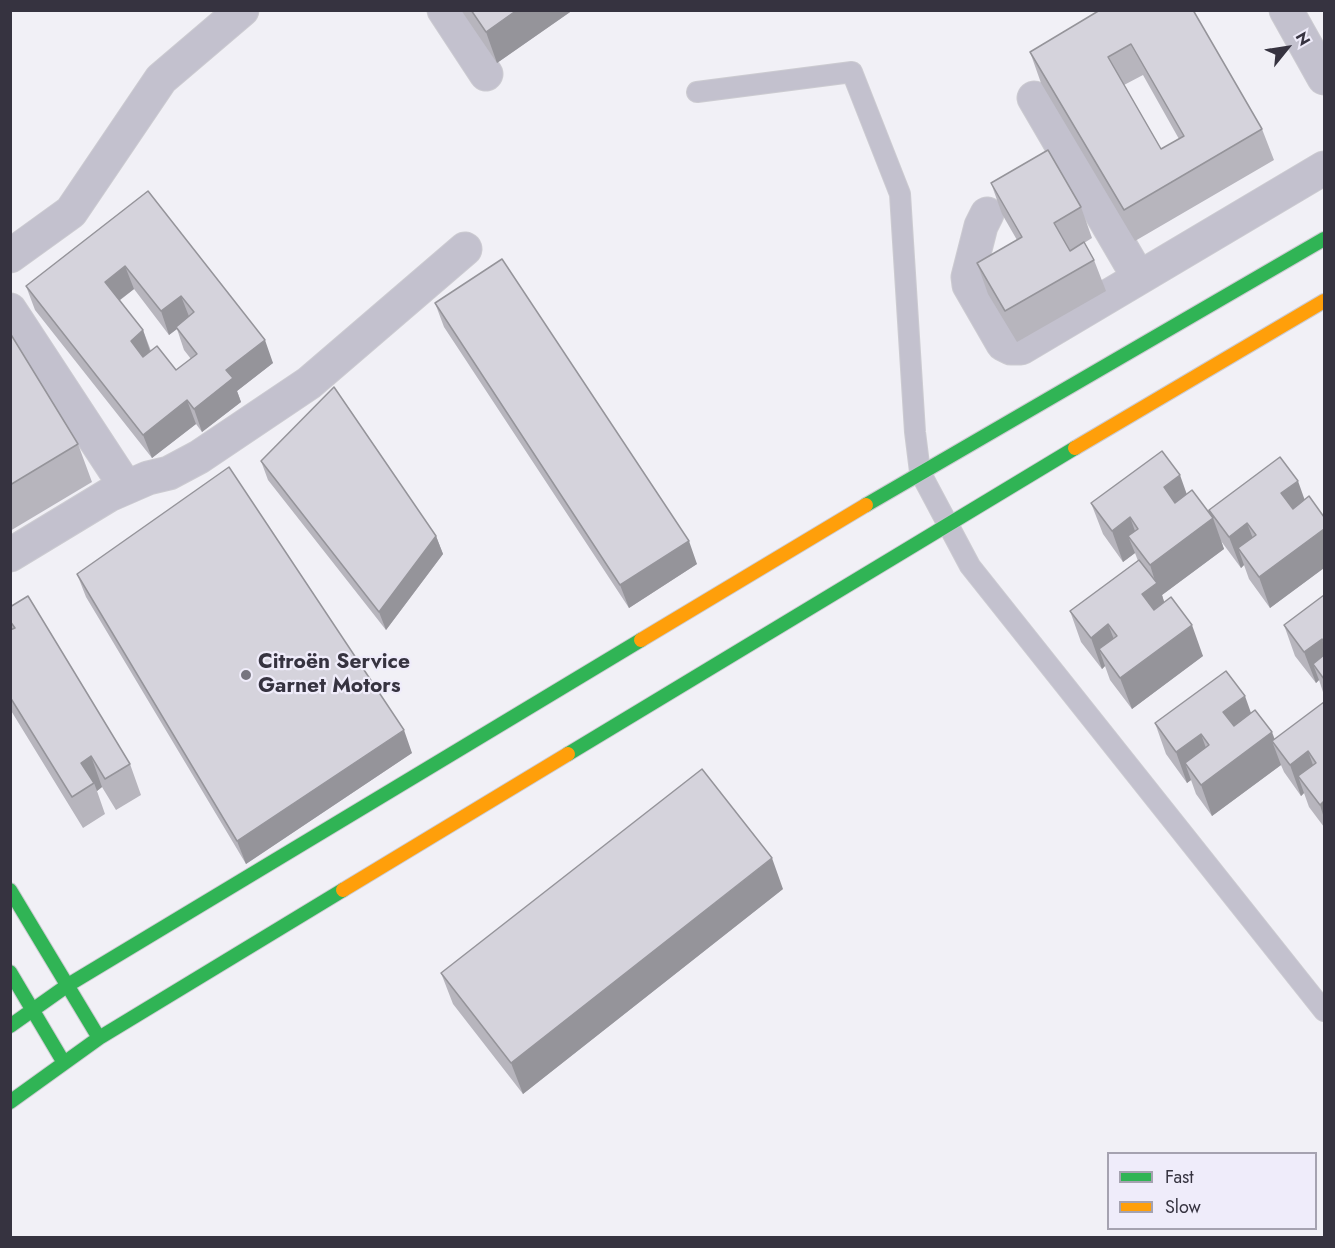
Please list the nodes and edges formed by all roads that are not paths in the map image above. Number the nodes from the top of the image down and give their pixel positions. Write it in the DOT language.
graph roads {
  1 [pos="444,10"];
  2 [pos="1286,10"];
  3 [pos="239,12"];
  4 [pos="486,74"];
  5 [pos="1324,78"];
  6 [pos="697,93"];
  7 [pos="1034,98"];
  8 [pos="1324,168"];
  9 [pos="987,214"];
  10 [pos="1324,239"];
  11 [pos="465,249"];
  12 [pos="10,256"];
  13 [pos="1139,278"];
  14 [pos="1324,301"];
  15 [pos="10,310"];
  16 [pos="920,472"];
  17 [pos="126,487"];
  18 [pos="947,524"];
  19 [pos="10,555"];
  20 [pos="10,890"];
  21 [pos="10,972"];
  22 [pos="68,985"];
  23 [pos="33,1009"];
  24 [pos="1324,1011"];
  25 [pos="10,1026"];
  26 [pos="99,1038"];
  27 [pos="64,1063"];
  28 [pos="10,1102"];
  1 -- 4 [label="street"];
  2 -- 5 [label="street"];
  3 -- 12 [label="street"];
  6 -- 16 [label="lane"];
  7 -- 13 [label="street"];
  8 -- 13 [label="street"];
  9 -- 13 [label="street"];
  10 -- 16 [label="street"];
  11 -- 17 [label="street"];
  14 -- 18 [label="street"];
  15 -- 17 [label="street"];
  16 -- 18 [label="lane"];
  16 -- 22 [label="street"];
  17 -- 19 [label="street"];
  18 -- 24 [label="lane"];
  18 -- 26 [label="street"];
  20 -- 22 [label="street"];
  21 -- 23 [label="street"];
  22 -- 23 [label="street"];
  22 -- 26 [label="street"];
  23 -- 25 [label="street"];
  23 -- 27 [label="street"];
  26 -- 27 [label="street"];
  27 -- 28 [label="street"];
}
